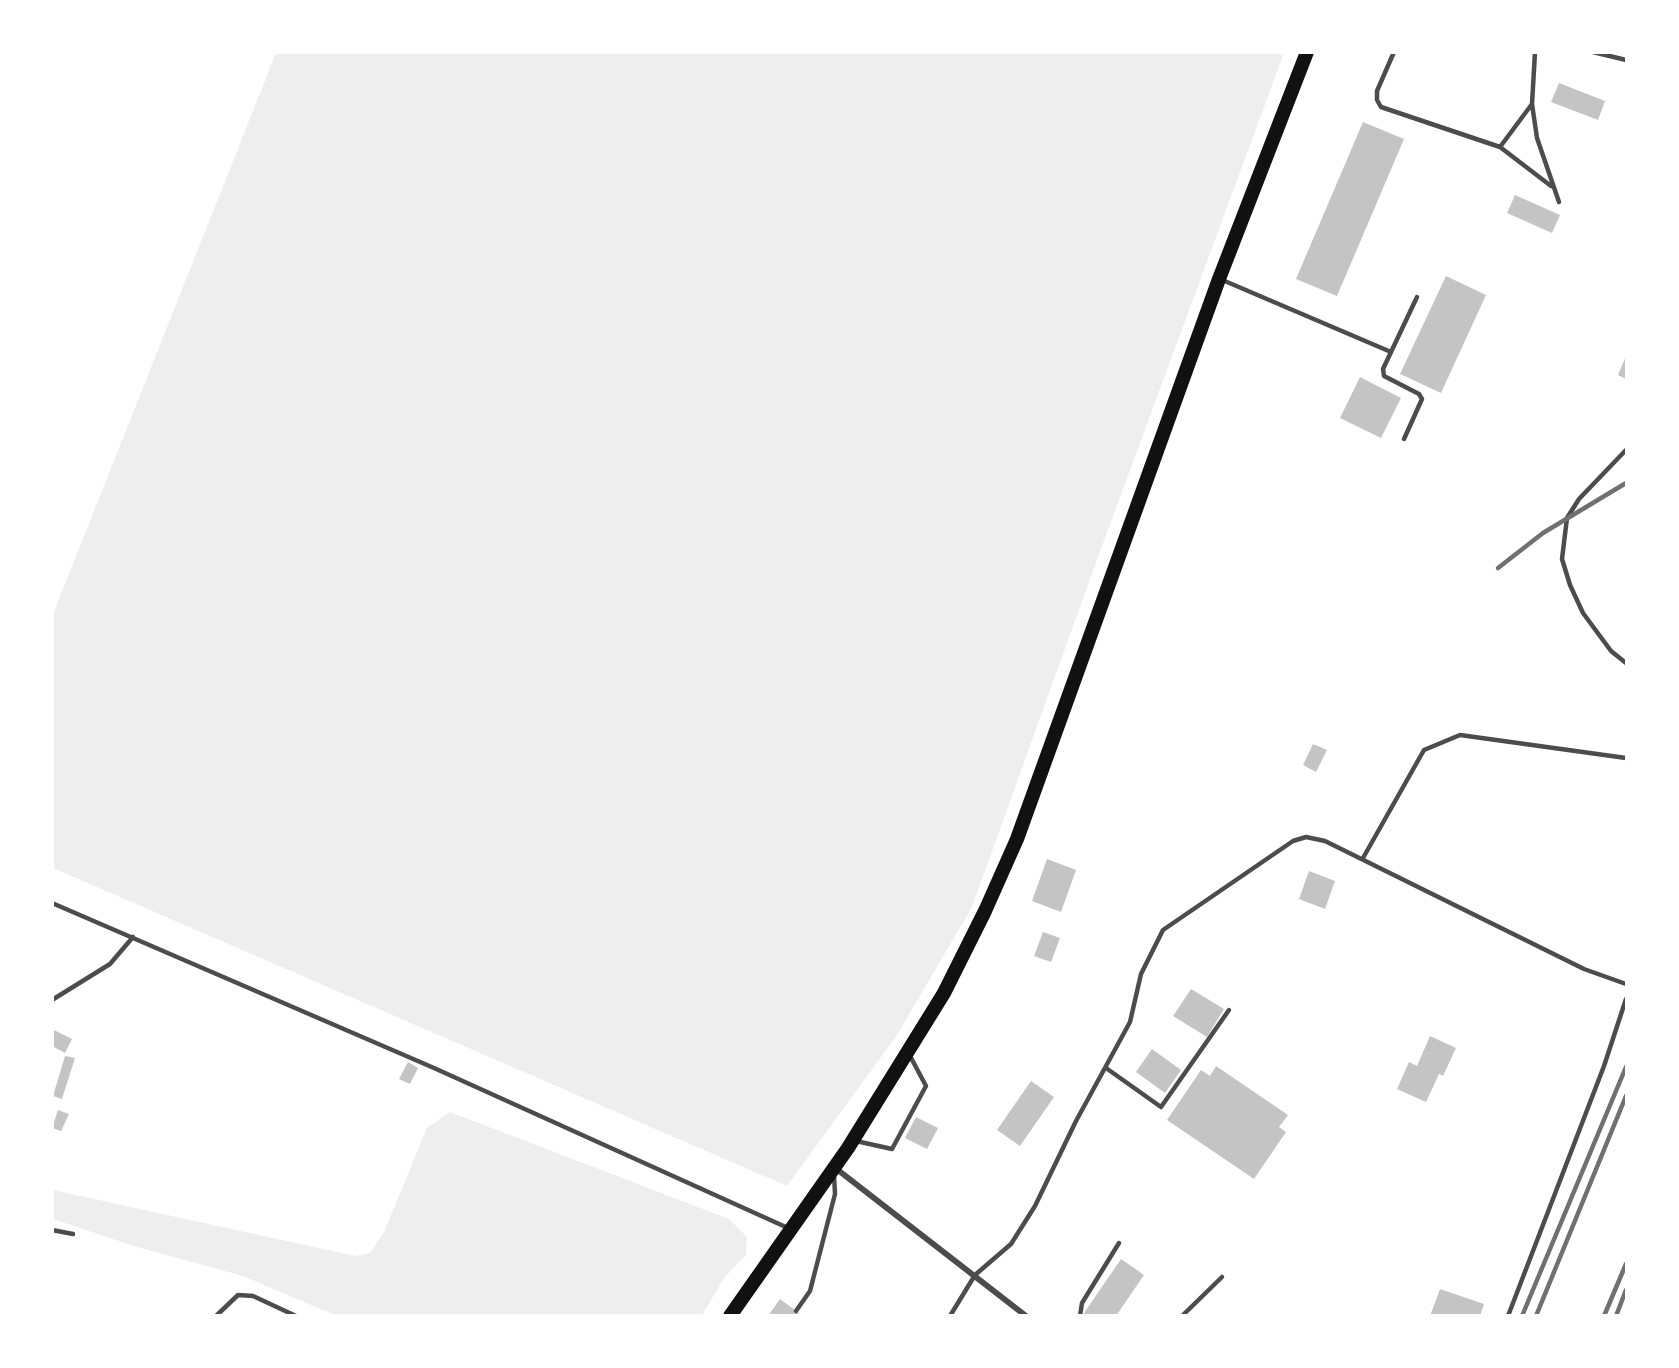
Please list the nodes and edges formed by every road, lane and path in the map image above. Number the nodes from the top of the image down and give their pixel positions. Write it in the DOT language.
graph roads {
  1 [pos="1307,52"];
  2 [pos="1394,52"];
  3 [pos="1535,52"];
  4 [pos="1593,52"];
  5 [pos="1617,55"];
  6 [pos="1626,60"];
  7 [pos="1532,104"];
  8 [pos="1500,147"];
  9 [pos="1551,186"];
  10 [pos="1559,202"];
  11 [pos="1219,279"];
  12 [pos="1417,297"];
  13 [pos="1391,352"];
  14 [pos="1404,439"];
  15 [pos="1626,450"];
  16 [pos="1626,663"];
  17 [pos="1626,758"];
  18 [pos="1363,858"];
  19 [pos="52,903"];
  20 [pos="133,937"];
  21 [pos="1626,984"];
  22 [pos="1626,999"];
  23 [pos="52,1000"];
  24 [pos="1229,1010"];
  25 [pos="908,1052"];
  26 [pos="1106,1068"];
  27 [pos="852,1140"];
  28 [pos="834,1167"];
  29 [pos="790,1229"];
  30 [pos="52,1230"];
  31 [pos="73,1234"];
  32 [pos="1119,1242"];
  33 [pos="975,1275"];
  34 [pos="1222,1277"];
  35 [pos="796,1311"];
  36 [pos="216,1316"];
  37 [pos="296,1316"];
  38 [pos="730,1316"];
  39 [pos="950,1316"];
  40 [pos="1026,1316"];
  41 [pos="1080,1316"];
  42 [pos="1182,1316"];
  43 [pos="1508,1316"];
  1 -- 11 [label="main road"];
  2 -- 8 [label="lane"];
  3 -- 7 [label="lane"];
  4 -- 5 [label="lane"];
  5 -- 6 [label="lane"];
  7 -- 8 [label="lane"];
  7 -- 9 [label="lane"];
  8 -- 9 [label="lane"];
  9 -- 10 [label="lane"];
  11 -- 13 [label="lane"];
  11 -- 25 [label="main road"];
  12 -- 13 [label="lane"];
  13 -- 14 [label="lane"];
  15 -- 16 [label="lane"];
  17 -- 18 [label="lane"];
  18 -- 21 [label="lane"];
  18 -- 26 [label="lane"];
  19 -- 20 [label="lane"];
  20 -- 23 [label="lane"];
  20 -- 29 [label="lane"];
  22 -- 43 [label="lane"];
  24 -- 26 [label="lane"];
  25 -- 27 [label="main road"];
  25 -- 27 [label="lane"];
  26 -- 33 [label="lane"];
  27 -- 28 [label="main road"];
  28 -- 29 [label="main road"];
  28 -- 33 [label="street"];
  28 -- 35 [label="lane"];
  29 -- 38 [label="main road"];
  30 -- 31 [label="lane"];
  32 -- 41 [label="lane"];
  33 -- 39 [label="lane"];
  33 -- 40 [label="street"];
  34 -- 42 [label="lane"];
  36 -- 37 [label="lane"];
}
